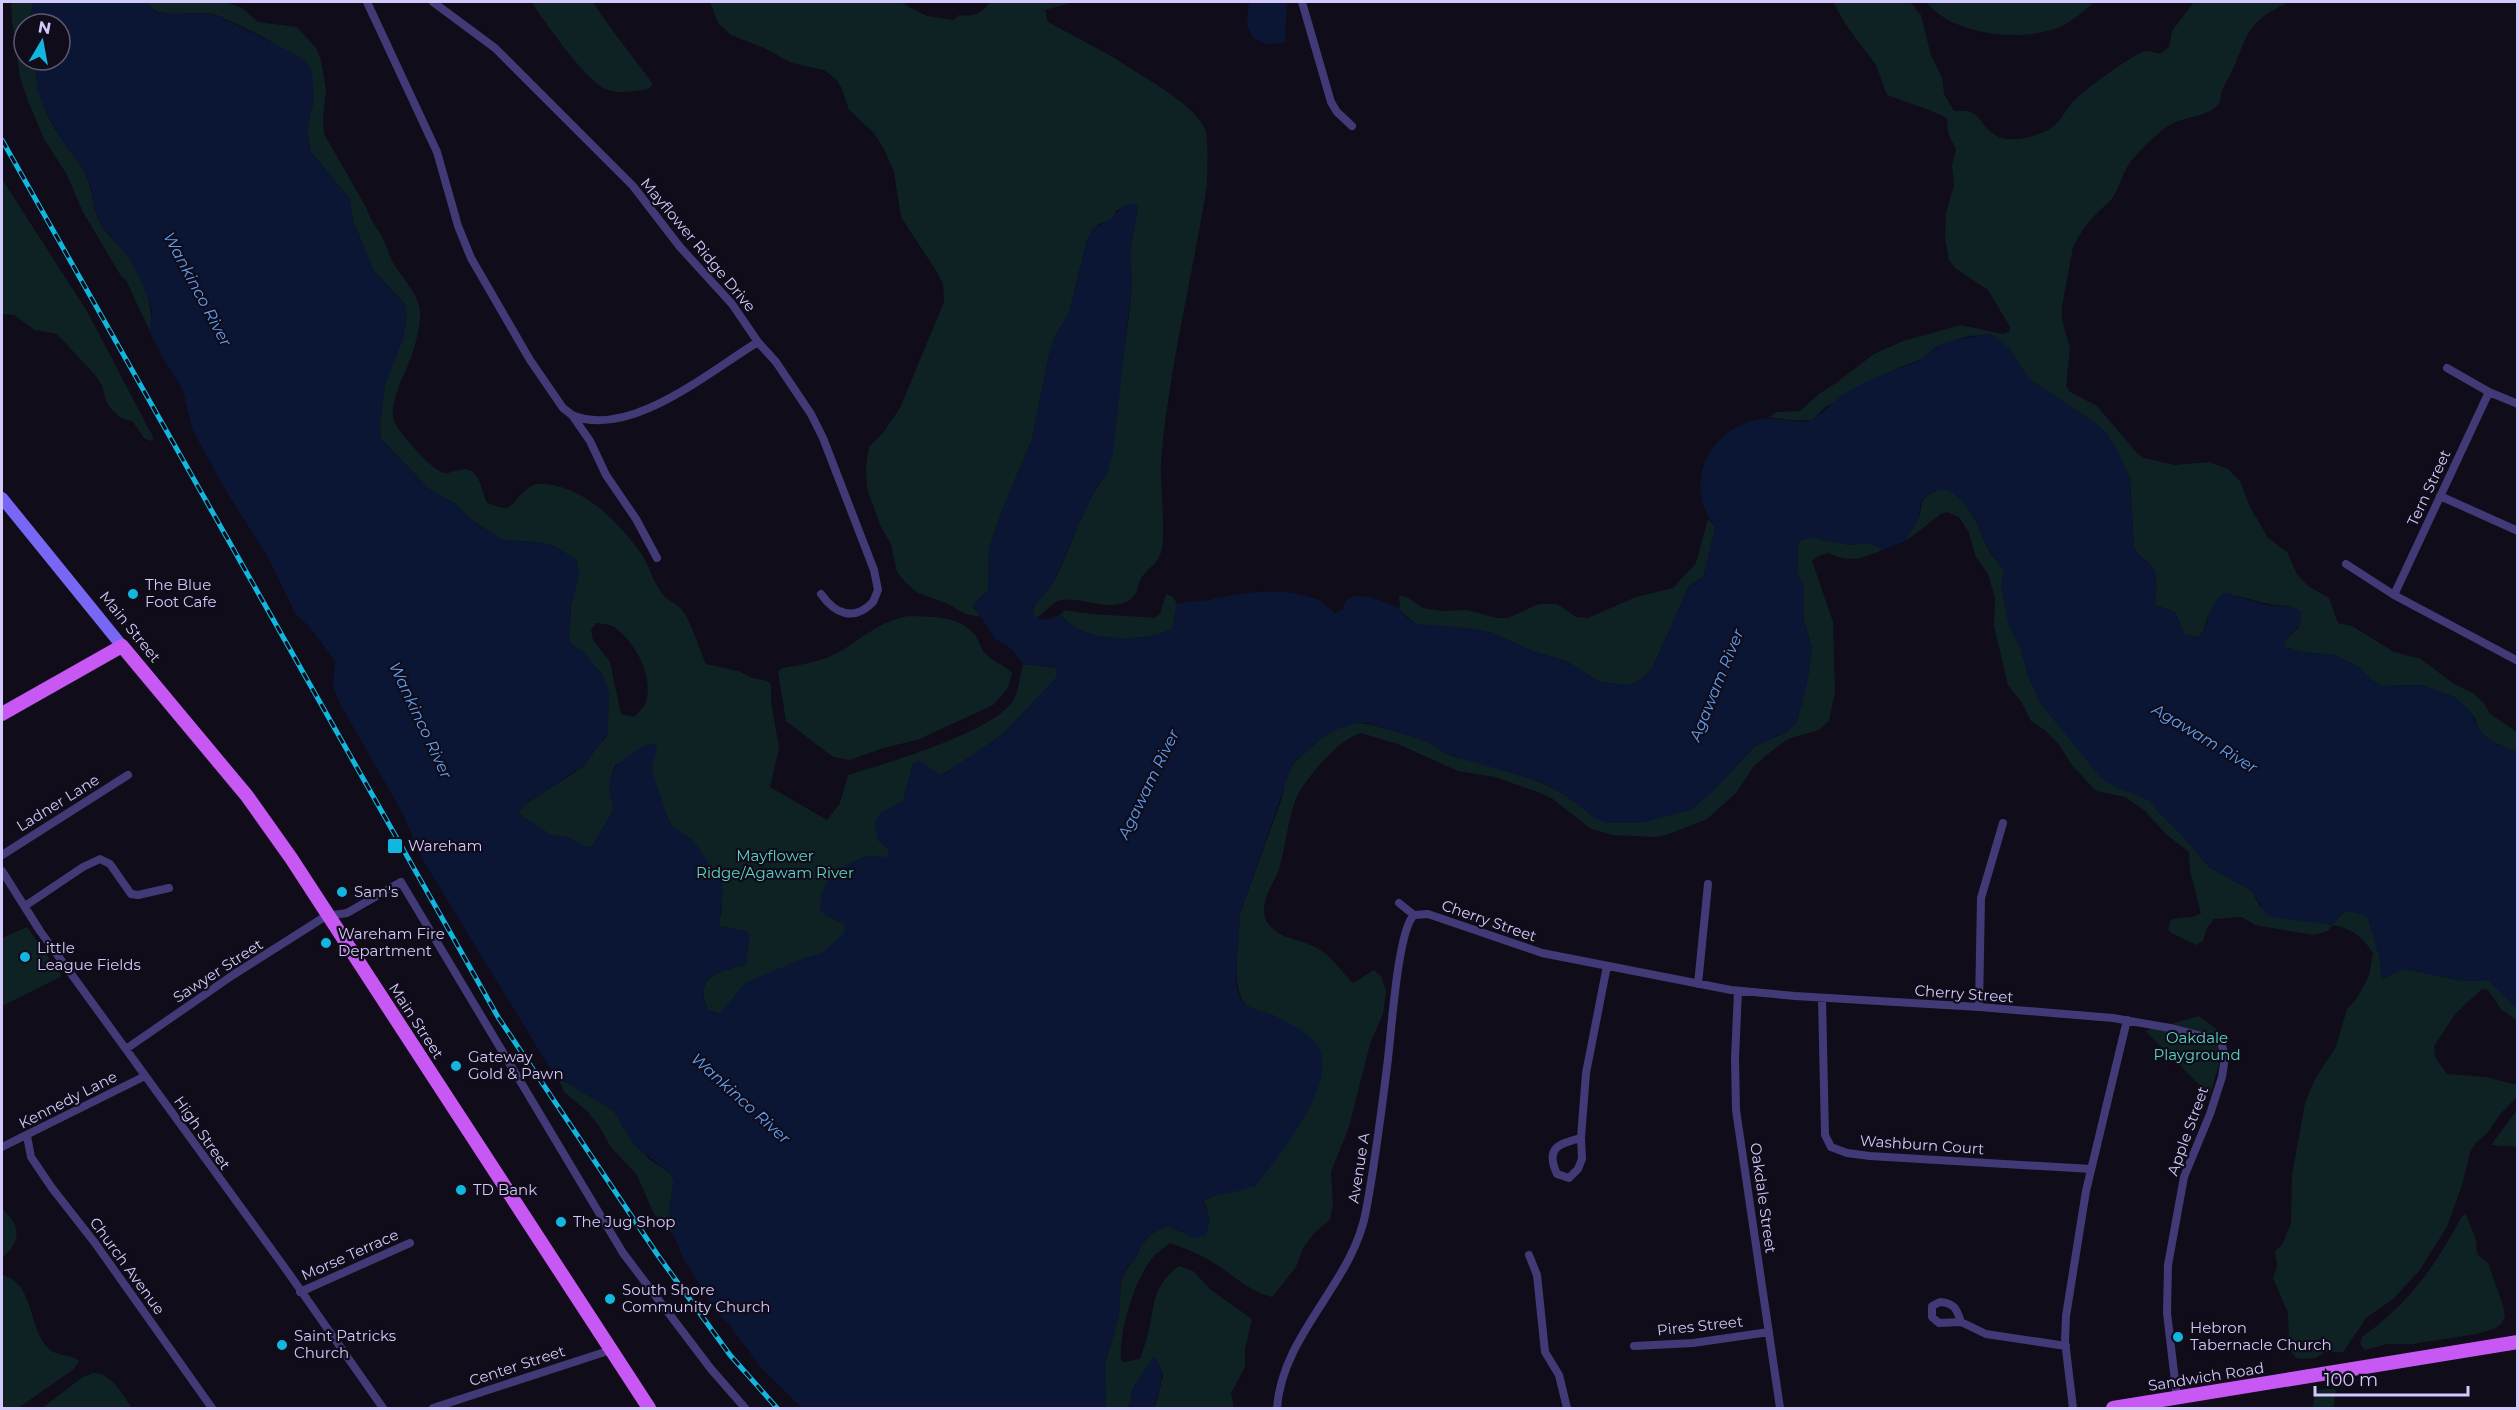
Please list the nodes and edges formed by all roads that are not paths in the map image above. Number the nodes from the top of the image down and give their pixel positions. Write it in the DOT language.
graph roads {
  1 [pos="367,2"];
  2 [pos="433,2"];
  3 [pos="1302,2"];
  4 [pos="1352,126"];
  5 [pos="758,342"];
  6 [pos="2447,368"];
  7 [pos="2489,392"];
  8 [pos="2517,404"];
  9 [pos="572,415"];
  10 [pos="2440,496"];
  11 [pos="2,498"];
  12 [pos="2517,531"];
  13 [pos="657,558"];
  14 [pos="2346,564"];
  15 [pos="821,594"];
  16 [pos="2394,595"];
  17 [pos="122,646"];
  18 [pos="2517,661"];
  19 [pos="2,714"];
  20 [pos="128,775"];
  21 [pos="2002,822"];
  22 [pos="2,855"];
  23 [pos="2,871"];
  24 [pos="1708,884"];
  25 [pos="169,888"];
  26 [pos="1399,903"];
  27 [pos="25,906"];
  28 [pos="1413,915"];
  29 [pos="326,916"];
  30 [pos="1607,966"];
  31 [pos="1698,984"];
  32 [pos="1738,991"];
  33 [pos="1822,998"];
  34 [pos="1979,1007"];
  35 [pos="2127,1020"];
  36 [pos="126,1049"];
  37 [pos="145,1076"];
  38 [pos="27,1136"];
  39 [pos="1581,1138"];
  40 [pos="2,1147"];
  41 [pos="2091,1169"];
  42 [pos="410,1243"];
  43 [pos="1529,1256"];
  44 [pos="300,1292"];
  45 [pos="1961,1322"];
  46 [pos="1769,1332"];
  47 [pos="2517,1342"];
  48 [pos="1634,1346"];
  49 [pos="2066,1346"];
  50 [pos="611,1350"];
  51 [pos="2177,1398"];
  52 [pos="212,1408"];
  53 [pos="383,1408"];
  54 [pos="433,1408"];
  55 [pos="649,1408"];
  56 [pos="745,1408"];
  57 [pos="1277,1408"];
  58 [pos="1567,1408"];
  59 [pos="1780,1408"];
  60 [pos="2073,1408"];
  61 [pos="2113,1408"];
  1 -- 9 [label="street"];
  2 -- 5 [label="street, Mayflower Ridge Drive"];
  3 -- 4 [label="street"];
  5 -- 9 [label="street"];
  5 -- 15 [label="street, Mayflower Ridge Drive"];
  6 -- 7 [label="street"];
  7 -- 8 [label="street"];
  7 -- 10 [label="street, Tern Street"];
  9 -- 13 [label="street"];
  10 -- 12 [label="street"];
  10 -- 16 [label="street, Tern Street"];
  11 -- 17 [label="main road, Main Street"];
  14 -- 16 [label="street"];
  16 -- 18 [label="street"];
  17 -- 19 [label="main road"];
  17 -- 29 [label="main road, Main Street"];
  20 -- 22 [label="street, Ladner Lane"];
  21 -- 34 [label="street"];
  23 -- 27 [label="street, High Street"];
  24 -- 31 [label="street"];
  25 -- 27 [label="street"];
  26 -- 28 [label="street"];
  27 -- 36 [label="street, High Street"];
  28 -- 30 [label="street, Cherry Street"];
  28 -- 57 [label="street, Avenue A"];
  29 -- 36 [label="street, Sawyer Street"];
  29 -- 50 [label="main road, Main Street"];
  29 -- 56 [label="street, Sawyer Street"];
  30 -- 31 [label="street, Cherry Street"];
  30 -- 39 [label="street"];
  31 -- 32 [label="street, Cherry Street"];
  32 -- 33 [label="street, Cherry Street"];
  32 -- 46 [label="street, Oakdale Street"];
  33 -- 34 [label="street, Cherry Street"];
  33 -- 41 [label="street, Washburn Court"];
  34 -- 35 [label="street, Cherry Street"];
  35 -- 41 [label="street"];
  35 -- 51 [label="street, Apple Street"];
  36 -- 37 [label="street, High Street"];
  37 -- 38 [label="street, Kennedy Lane"];
  37 -- 44 [label="street, High Street"];
  38 -- 40 [label="street, Kennedy Lane"];
  38 -- 52 [label="street, Church Avenue"];
  39 -- 39 [label="street"];
  41 -- 49 [label="street"];
  42 -- 44 [label="street, Morse Terrace"];
  43 -- 58 [label="street"];
  44 -- 53 [label="street, High Street"];
  45 -- 49 [label="street"];
  46 -- 48 [label="street, Pires Street"];
  46 -- 59 [label="street, Oakdale Street"];
  47 -- 51 [label="main road, Sandwich Road"];
  49 -- 60 [label="street"];
  50 -- 54 [label="street, Center Street"];
  50 -- 55 [label="main road, Main Street"];
  51 -- 61 [label="main road, Sandwich Road"];
}
